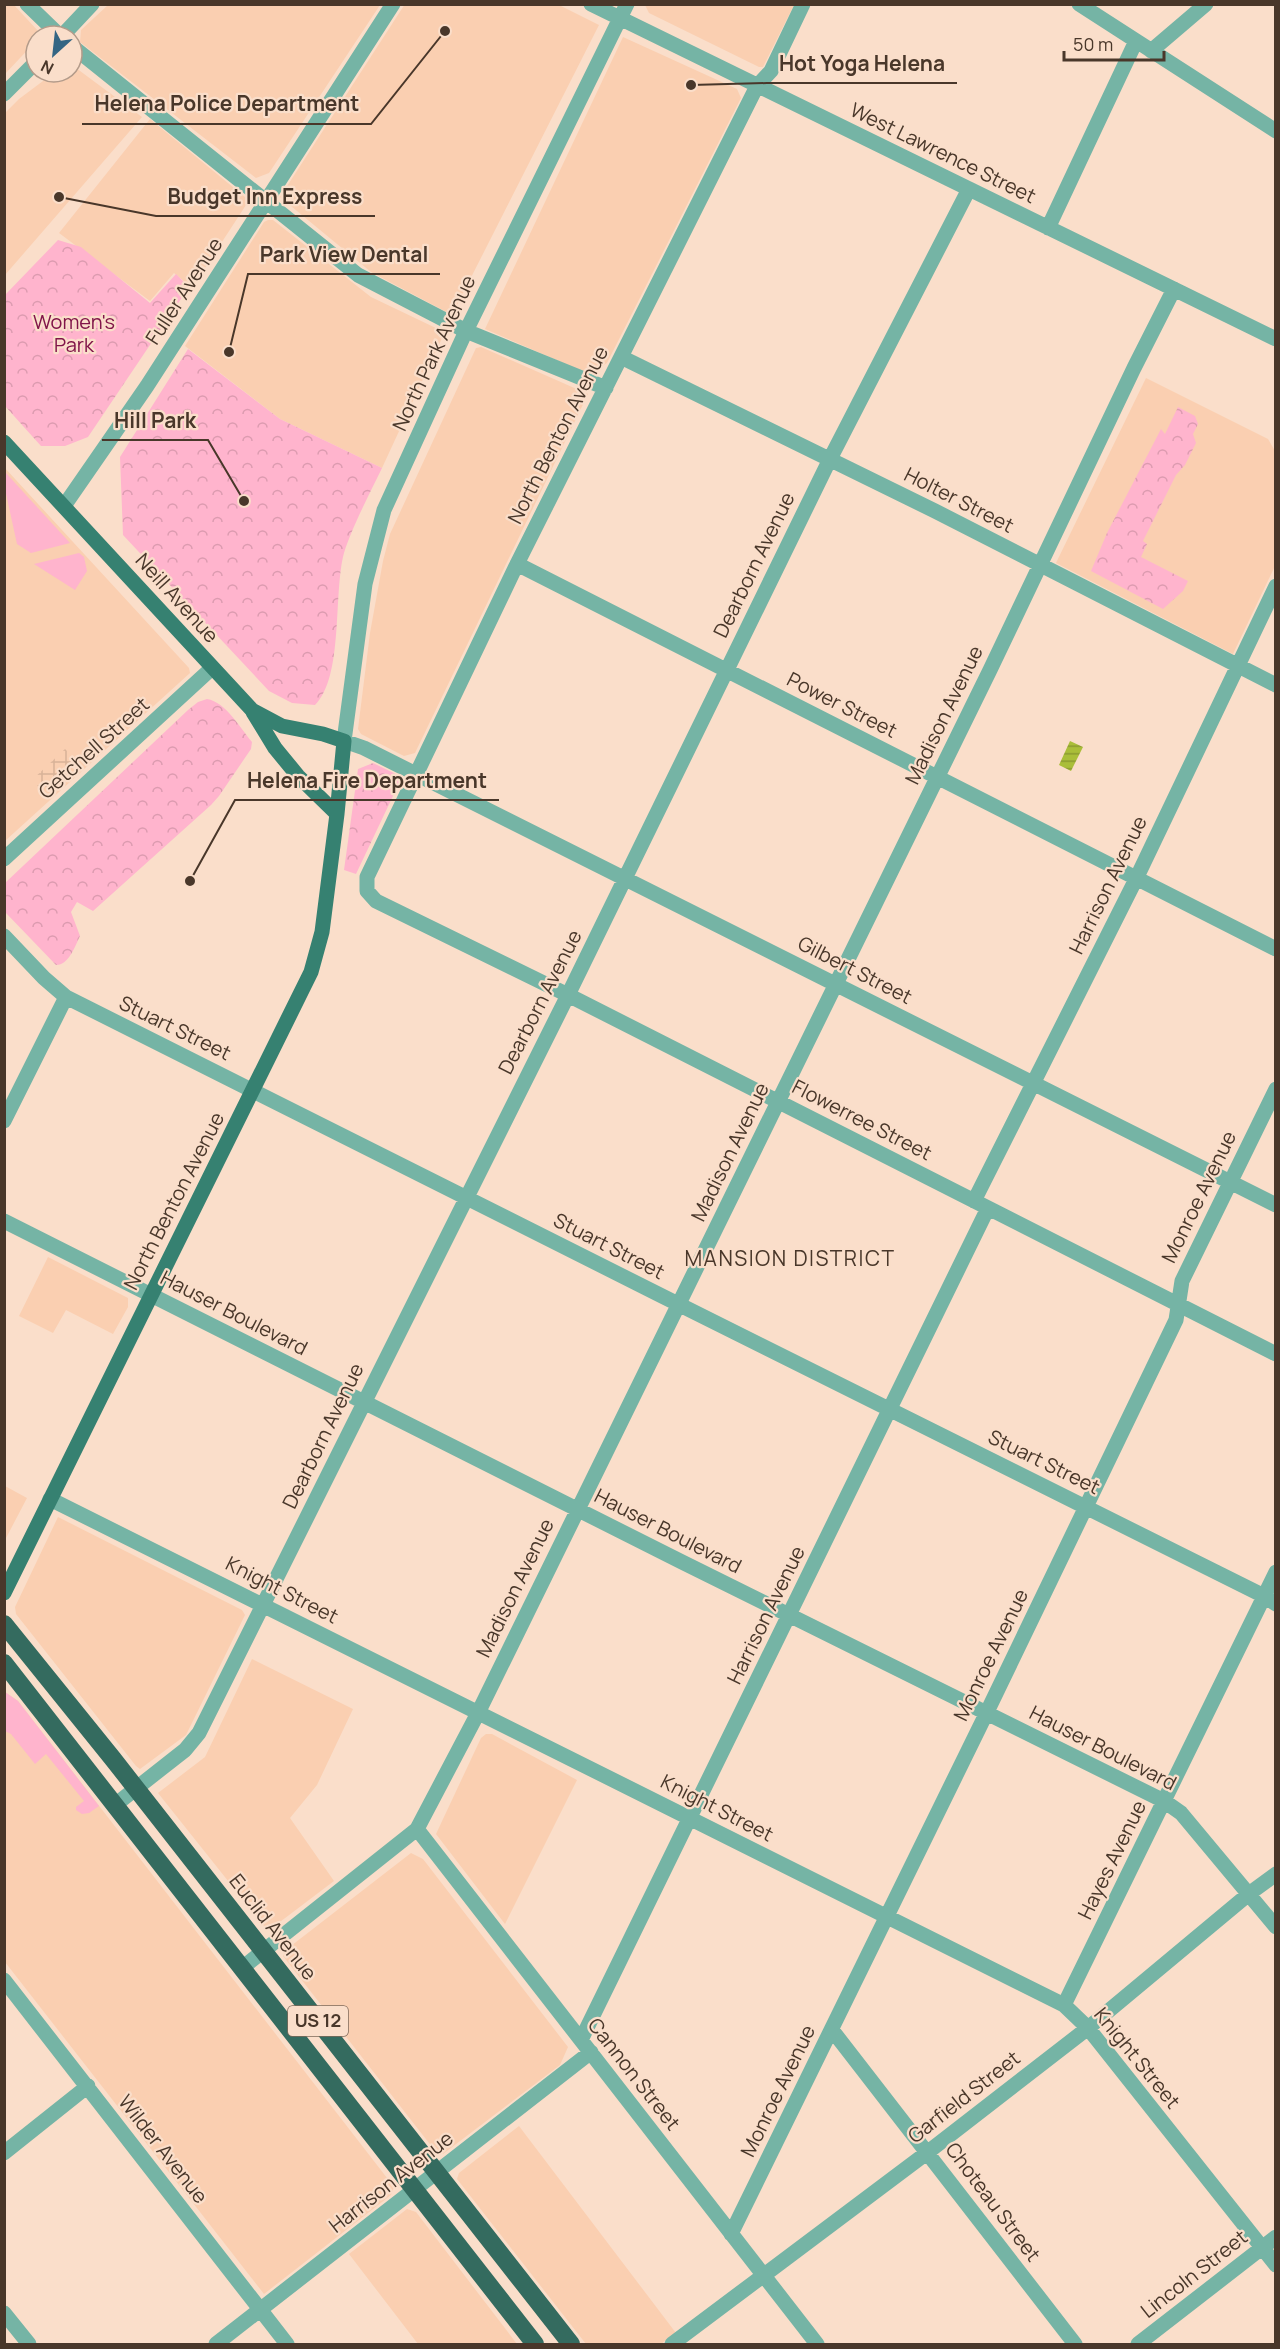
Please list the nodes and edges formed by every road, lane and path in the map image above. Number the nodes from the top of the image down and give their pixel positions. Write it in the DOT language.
graph roads {
  1 [pos="27,4"];
  2 [pos="92,4"];
  3 [pos="393,4"];
  4 [pos="591,4"];
  5 [pos="627,4"];
  6 [pos="803,4"];
  7 [pos="1078,4"];
  8 [pos="1206,4"];
  9 [pos="620,19"];
  10 [pos="48,24"];
  11 [pos="73,24"];
  12 [pos="1136,41"];
  13 [pos="1151,51"];
  14 [pos="84,56"];
  15 [pos="24,74"];
  16 [pos="757,86"];
  17 [pos="4,94"];
  18 [pos="1275,131"];
  19 [pos="969,189"];
  20 [pos="266,200"];
  21 [pos="1048,228"];
  22 [pos="1174,289"];
  23 [pos="466,331"];
  24 [pos="1275,339"];
  25 [pos="621,357"];
  26 [pos="606,388"];
  27 [pos="4,442"];
  28 [pos="830,459"];
  29 [pos="64,506"];
  30 [pos="517,564"];
  31 [pos="1041,565"];
  32 [pos="1275,586"];
  33 [pos="1237,666"];
  34 [pos="212,668"];
  35 [pos="726,669"];
  36 [pos="1275,685"];
  37 [pos="252,710"];
  38 [pos="344,741"];
  39 [pos="416,773"];
  40 [pos="937,777"];
  41 [pos="337,814"];
  42 [pos="4,859"];
  43 [pos="1137,877"];
  44 [pos="626,878"];
  45 [pos="367,891"];
  46 [pos="4,936"];
  47 [pos="1275,949"];
  48 [pos="836,984"];
  49 [pos="568,995"];
  50 [pos="66,997"];
  51 [pos="1033,1082"];
  52 [pos="1275,1089"];
  53 [pos="253,1090"];
  54 [pos="778,1102"];
  55 [pos="4,1121"];
  56 [pos="1230,1182"];
  57 [pos="465,1198"];
  58 [pos="981,1204"];
  59 [pos="1275,1205"];
  60 [pos="4,1221"];
  61 [pos="151,1295"];
  62 [pos="677,1304"];
  63 [pos="1180,1304"];
  64 [pos="1275,1354"];
  65 [pos="363,1401"];
  66 [pos="889,1409"];
  67 [pos="50,1499"];
  68 [pos="1087,1507"];
  69 [pos="577,1509"];
  70 [pos="1275,1572"];
  71 [pos="4,1593"];
  72 [pos="1270,1600"];
  73 [pos="263,1604"];
  74 [pos="790,1616"];
  75 [pos="4,1624"];
  76 [pos="4,1664"];
  77 [pos="987,1712"];
  78 [pos="478,1713"];
  79 [pos="137,1790"];
  80 [pos="1164,1801"];
  81 [pos="115,1805"];
  82 [pos="691,1818"];
  83 [pos="417,1829"];
  84 [pos="1275,1874"];
  85 [pos="1250,1893"];
  86 [pos="887,1916"];
  87 [pos="1275,1927"];
  88 [pos="263,1951"];
  89 [pos="242,1968"];
  90 [pos="4,1980"];
  91 [pos="1064,2005"];
  92 [pos="1088,2028"];
  93 [pos="832,2030"];
  94 [pos="586,2046"];
  95 [pos="88,2086"];
  96 [pos="928,2152"];
  97 [pos="4,2153"];
  98 [pos="437,2174"];
  99 [pos="415,2190"];
  100 [pos="731,2234"];
  101 [pos="1275,2237"];
  102 [pos="1262,2248"];
  103 [pos="1275,2265"];
  104 [pos="764,2277"];
  105 [pos="261,2310"];
  106 [pos="4,2313"];
  107 [pos="29,2344"];
  108 [pos="216,2344"];
  109 [pos="287,2344"];
  110 [pos="535,2344"];
  111 [pos="571,2344"];
  112 [pos="672,2344"];
  113 [pos="817,2344"];
  114 [pos="1075,2344"];
  115 [pos="1138,2344"];
  1 -- 10 [label="street"];
  2 -- 11 [label="street"];
  3 -- 20 [label="street, Fuller Avenue"];
  4 -- 9 [label="street, West Lawrence Street"];
  5 -- 9 [label="street, North Park Avenue"];
  6 -- 16 [label="street, North Benton Avenue"];
  7 -- 12 [label="street"];
  8 -- 13 [label="street"];
  9 -- 16 [label="street, West Lawrence Street"];
  9 -- 23 [label="street, North Park Avenue"];
  12 -- 13 [label="street"];
  12 -- 21 [label="street"];
  13 -- 18 [label="street"];
  14 -- 20 [label="street"];
  15 -- 17 [label="street"];
  16 -- 19 [label="street, West Lawrence Street"];
  16 -- 25 [label="street, North Benton Avenue"];
  19 -- 21 [label="street, West Lawrence Street"];
  19 -- 28 [label="street, Dearborn Avenue"];
  20 -- 23 [label="street"];
  20 -- 29 [label="street, Fuller Avenue"];
  21 -- 22 [label="street, West Lawrence Street"];
  22 -- 24 [label="street, West Lawrence Street"];
  22 -- 31 [label="street, Madison Avenue"];
  23 -- 26 [label="street"];
  23 -- 38 [label="street, North Park Avenue"];
  25 -- 26 [label="street, North Benton Avenue"];
  25 -- 28 [label="street, Holter Street"];
  26 -- 30 [label="street, North Benton Avenue"];
  27 -- 29 [label="main road, Neill Avenue"];
  28 -- 31 [label="street, Holter Street"];
  28 -- 35 [label="street, Dearborn Avenue"];
  29 -- 34 [label="main road, Neill Avenue"];
  30 -- 35 [label="street, Power Street"];
  30 -- 39 [label="street, North Benton Avenue"];
  31 -- 33 [label="street, Holter Street"];
  31 -- 40 [label="street, Madison Avenue"];
  32 -- 33 [label="street, Harrison Avenue"];
  33 -- 36 [label="street, Holter Street"];
  33 -- 43 [label="street, Harrison Avenue"];
  34 -- 37 [label="main road, Neill Avenue"];
  34 -- 42 [label="street, Getchell Street"];
  35 -- 40 [label="street, Power Street"];
  35 -- 44 [label="street, Dearborn Avenue"];
  37 -- 38 [label="main road, Neill Avenue"];
  37 -- 41 [label="main road"];
  38 -- 39 [label="street"];
  38 -- 41 [label="main road, North Park Avenue"];
  39 -- 44 [label="street, Gilbert Street"];
  39 -- 45 [label="street, North Benton Avenue"];
  40 -- 43 [label="street, Power Street"];
  40 -- 48 [label="street, Madison Avenue"];
  41 -- 53 [label="main road, North Benton Avenue"];
  43 -- 47 [label="street, Power Street"];
  43 -- 51 [label="street, Harrison Avenue"];
  44 -- 48 [label="street, Gilbert Street"];
  44 -- 49 [label="street, Dearborn Avenue"];
  45 -- 49 [label="street, Flowerree Street"];
  46 -- 50 [label="street, Stuart Street"];
  48 -- 51 [label="street, Gilbert Street"];
  48 -- 54 [label="street, Madison Avenue"];
  49 -- 54 [label="street, Flowerree Street"];
  49 -- 57 [label="street, Dearborn Avenue"];
  50 -- 53 [label="street, Stuart Street"];
  50 -- 55 [label="street"];
  51 -- 56 [label="street, Gilbert Street"];
  51 -- 58 [label="street, Harrison Avenue"];
  52 -- 56 [label="street, Monroe Avenue"];
  53 -- 57 [label="street, Stuart Street"];
  53 -- 61 [label="main road, North Benton Avenue"];
  54 -- 58 [label="street, Flowerree Street"];
  54 -- 62 [label="street, Madison Avenue"];
  56 -- 59 [label="street, Gilbert Street"];
  56 -- 63 [label="street, Monroe Avenue"];
  57 -- 62 [label="street, Stuart Street"];
  57 -- 65 [label="street, Dearborn Avenue"];
  58 -- 63 [label="street, Flowerree Street"];
  58 -- 66 [label="street, Harrison Avenue"];
  60 -- 61 [label="street, Hauser Boulevard"];
  61 -- 65 [label="street, Hauser Boulevard"];
  61 -- 67 [label="main road, North Benton Avenue"];
  62 -- 66 [label="street, Stuart Street"];
  62 -- 69 [label="street, Madison Avenue"];
  63 -- 64 [label="street, Flowerree Street"];
  63 -- 68 [label="street, Monroe Avenue"];
  65 -- 69 [label="street, Hauser Boulevard"];
  65 -- 73 [label="street, Dearborn Avenue"];
  66 -- 68 [label="street, Stuart Street"];
  66 -- 74 [label="street, Harrison Avenue"];
  67 -- 71 [label="main road, North Benton Avenue"];
  67 -- 73 [label="street, Knight Street"];
  68 -- 72 [label="street, Stuart Street"];
  68 -- 77 [label="street, Monroe Avenue"];
  69 -- 74 [label="street, Hauser Boulevard"];
  69 -- 78 [label="street, Madison Avenue"];
  70 -- 72 [label="street, Hayes Avenue"];
  72 -- 80 [label="street, Hayes Avenue"];
  73 -- 78 [label="street, Knight Street"];
  73 -- 79 [label="street, Dearborn Avenue"];
  74 -- 77 [label="street, Hauser Boulevard"];
  74 -- 82 [label="street, Harrison Avenue"];
  75 -- 79 [label="highway, Euclid Avenue / US 12"];
  76 -- 81 [label="highway, US 12"];
  77 -- 80 [label="street, Hauser Boulevard"];
  77 -- 86 [label="street, Monroe Avenue"];
  78 -- 82 [label="street, Knight Street"];
  78 -- 83 [label="street, Madison Avenue"];
  79 -- 81 [label="street, Dearborn Avenue"];
  79 -- 88 [label="highway, Euclid Avenue / US 12"];
  80 -- 85 [label="street, Hauser Boulevard"];
  80 -- 91 [label="street, Hayes Avenue"];
  81 -- 89 [label="highway, US 12"];
  82 -- 86 [label="street, Knight Street"];
  82 -- 94 [label="street, Harrison Avenue"];
  83 -- 88 [label="street, Madison Avenue"];
  83 -- 94 [label="street, Cannon Street"];
  84 -- 85 [label="street, Garfield Street"];
  85 -- 87 [label="street, Hauser Boulevard"];
  85 -- 92 [label="street, Garfield Street"];
  86 -- 91 [label="street, Knight Street"];
  86 -- 93 [label="street, Monroe Avenue"];
  88 -- 89 [label="street, Madison Avenue"];
  88 -- 98 [label="highway, Euclid Avenue / US 12"];
  89 -- 99 [label="highway, US 12"];
  90 -- 95 [label="street, Wilder Avenue"];
  91 -- 92 [label="street, Knight Street"];
  92 -- 96 [label="street, Garfield Street"];
  92 -- 102 [label="street, Knight Street"];
  93 -- 96 [label="street, Choteau Street"];
  93 -- 100 [label="street, Monroe Avenue"];
  94 -- 98 [label="street, Harrison Avenue"];
  94 -- 100 [label="street, Cannon Street"];
  95 -- 97 [label="street"];
  95 -- 105 [label="street, Wilder Avenue"];
  96 -- 104 [label="street, Garfield Street"];
  96 -- 114 [label="street, Choteau Street"];
  98 -- 99 [label="street, Harrison Avenue"];
  98 -- 111 [label="highway, Euclid Avenue / US 12"];
  99 -- 105 [label="street, Harrison Avenue"];
  99 -- 110 [label="highway, US 12"];
  100 -- 104 [label="street, Cannon Street"];
  101 -- 102 [label="street, Lincoln Street"];
  102 -- 103 [label="street, Knight Street"];
  102 -- 115 [label="street, Lincoln Street"];
  104 -- 112 [label="street, Garfield Street"];
  104 -- 113 [label="street, Cannon Street"];
  105 -- 108 [label="street, Harrison Avenue"];
  105 -- 109 [label="street, Wilder Avenue"];
  106 -- 107 [label="street"];
}
